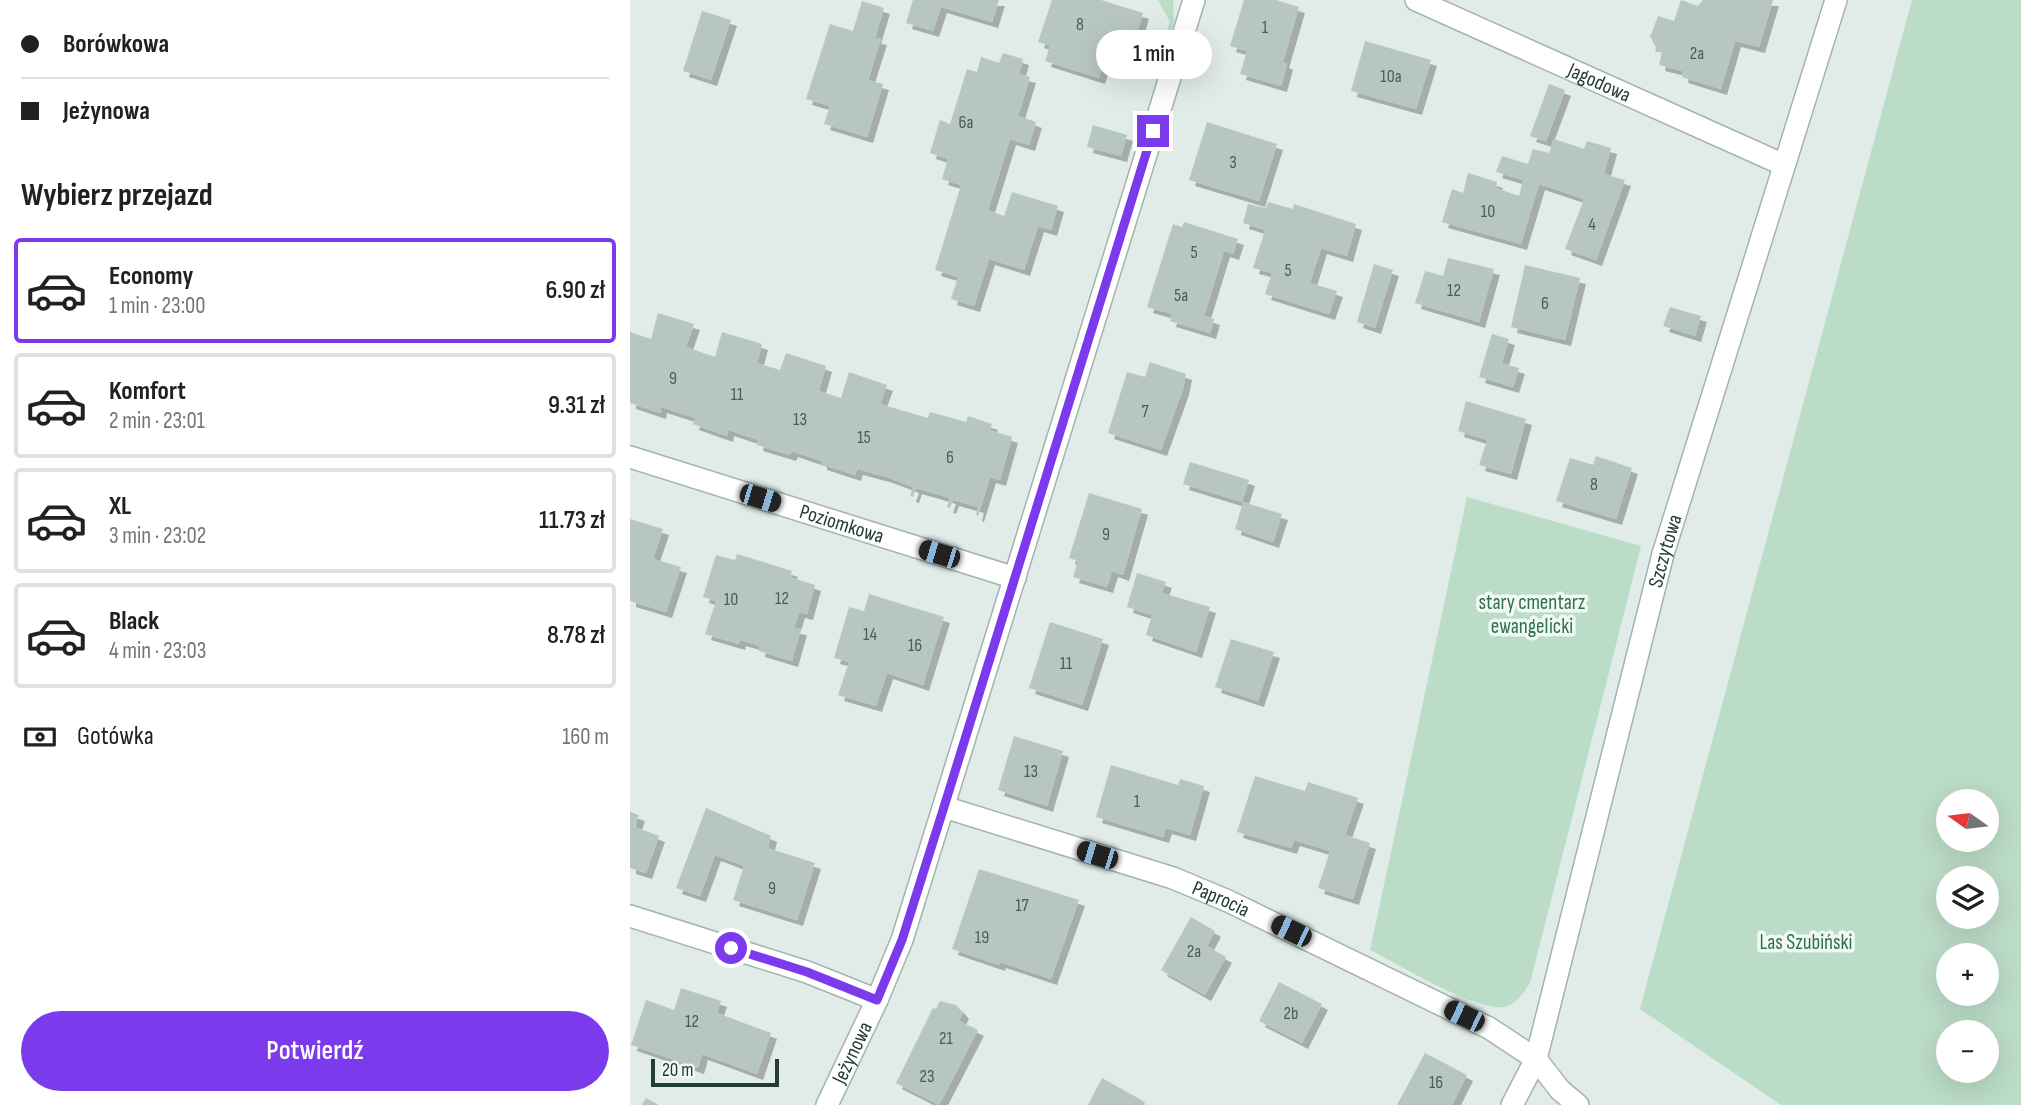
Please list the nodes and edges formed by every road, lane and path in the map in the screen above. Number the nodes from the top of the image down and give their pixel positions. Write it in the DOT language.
graph roads {
  1 [pos="1194,0"];
  2 [pos="1416,0"];
  3 [pos="1836,0"];
  4 [pos="1784,165"];
  5 [pos="630,457"];
  6 [pos="1015,578"];
  7 [pos="944,807"];
  8 [pos="630,916"];
  9 [pos="877,1000"];
  10 [pos="1536,1059"];
  11 [pos="827,1105"];
  12 [pos="1512,1105"];
  13 [pos="1577,1105"];
  1 -- 6 [label="street, Jeżynowa"];
  2 -- 4 [label="street, Jagodowa"];
  3 -- 4 [label="street, Szczytowa"];
  4 -- 10 [label="street, Szczytowa"];
  5 -- 6 [label="street, Poziomkowa"];
  6 -- 7 [label="street, Jeżynowa"];
  7 -- 9 [label="street, Jeżynowa"];
  7 -- 10 [label="street, Paprocia"];
  8 -- 9 [label="street"];
  9 -- 11 [label="street, Jeżynowa"];
  10 -- 12 [label="street, Szczytowa"];
  10 -- 13 [label="street, Paprocia"];
}
